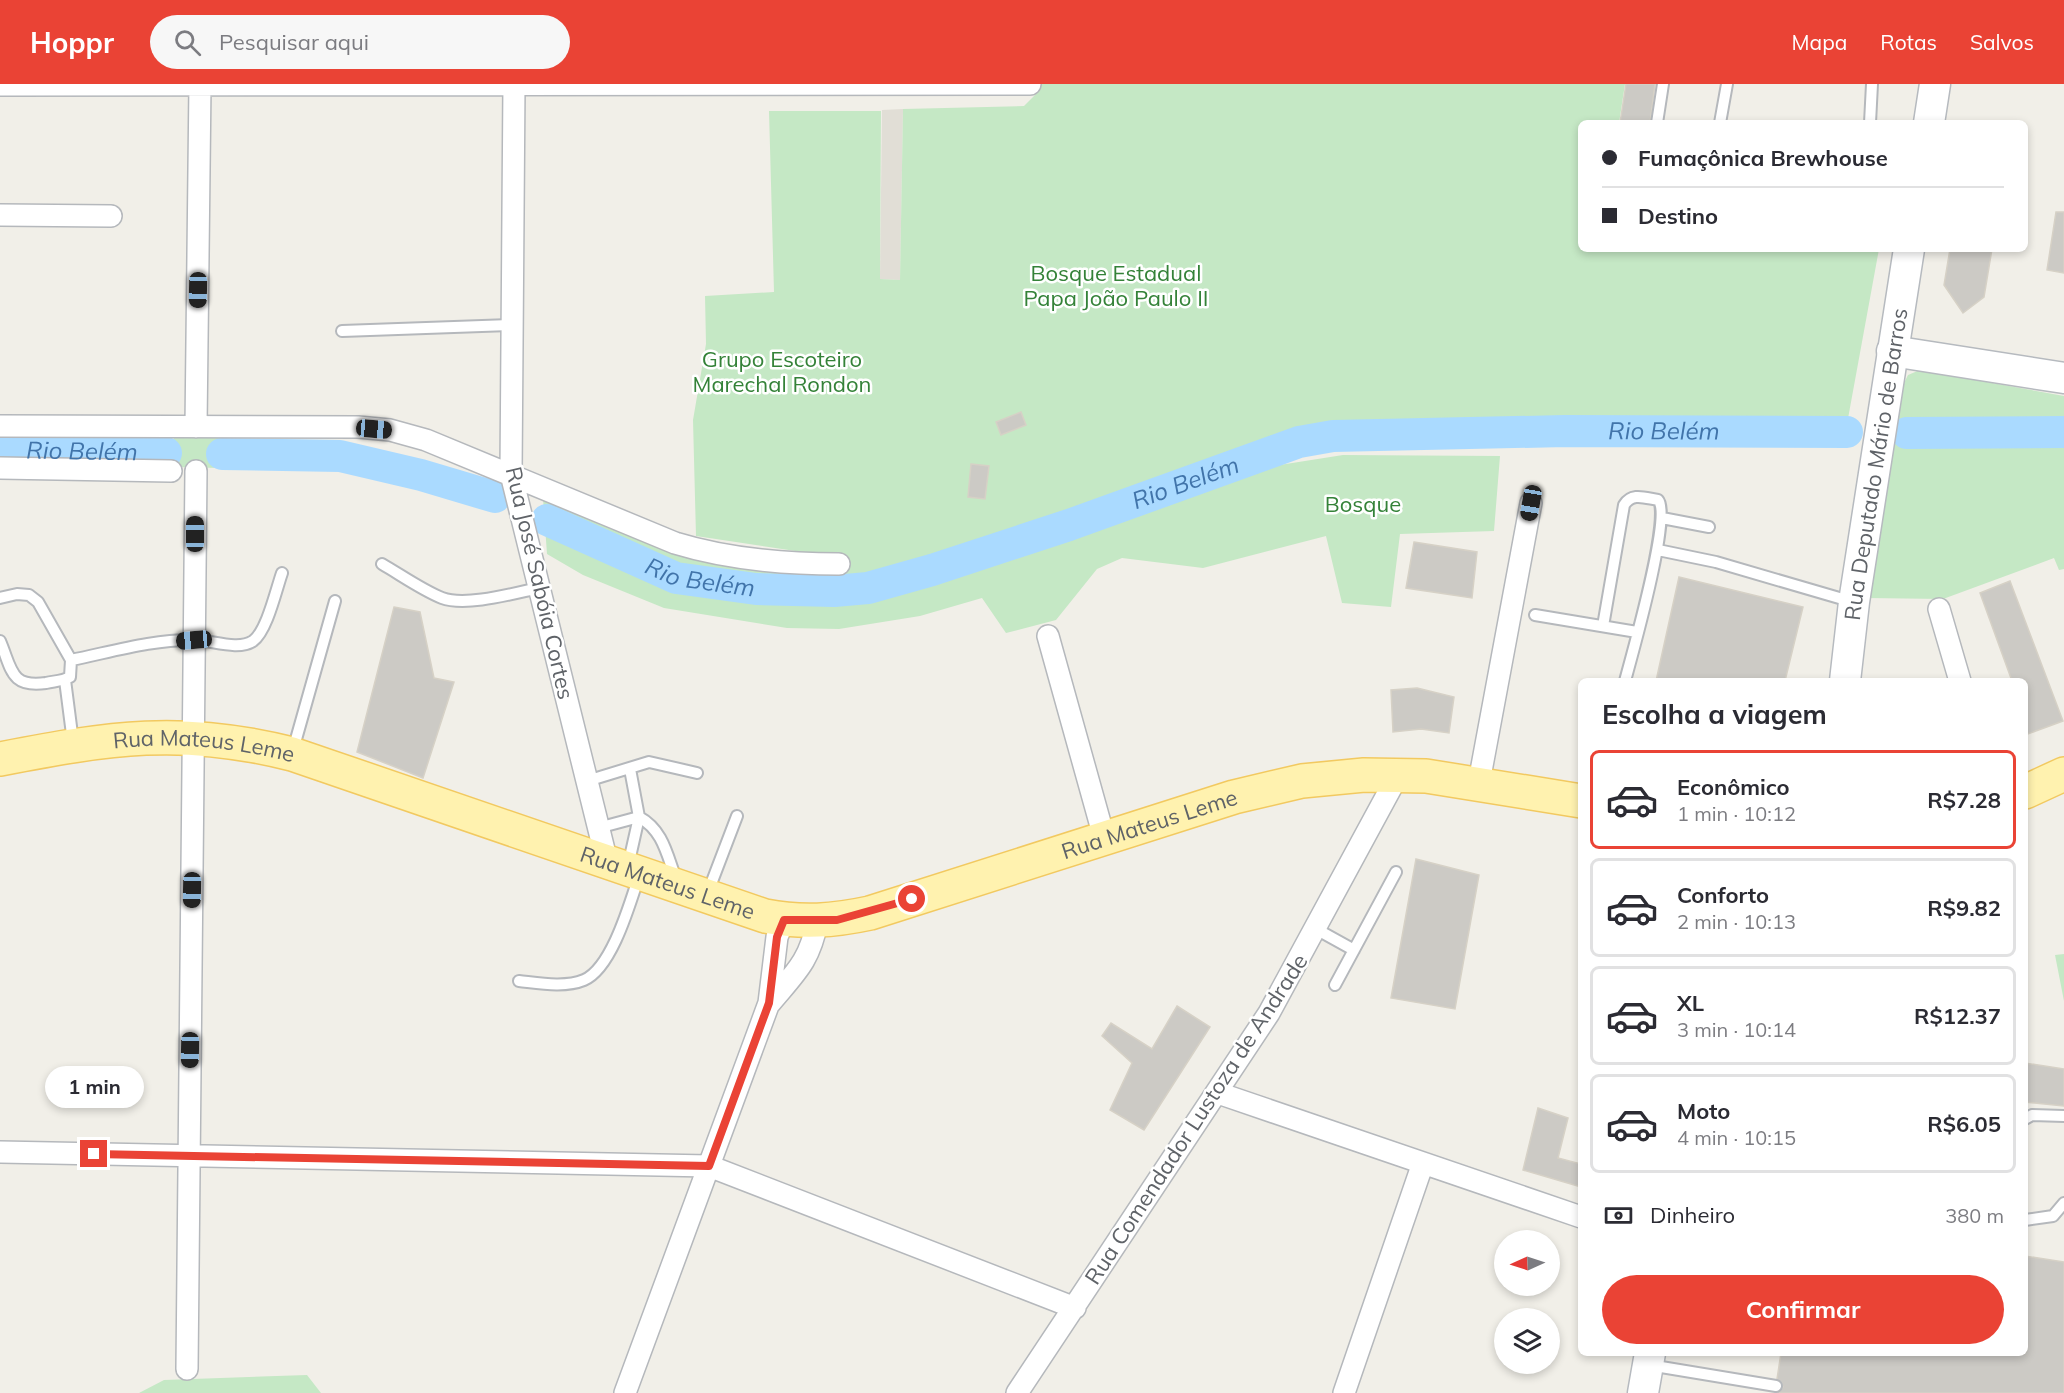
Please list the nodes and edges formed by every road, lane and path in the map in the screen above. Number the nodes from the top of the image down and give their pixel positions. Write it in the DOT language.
graph roads {
  1 [pos="1663,84"];
  2 [pos="1726,84"];
  3 [pos="1872,84"];
  4 [pos="1935,84"];
  5 [pos="0,85"];
  6 [pos="200,85"];
  7 [pos="514,85"];
  8 [pos="768,85"];
  9 [pos="1030,85"];
  10 [pos="1657,120"];
  11 [pos="1720,120"];
  12 [pos="1870,120"];
  13 [pos="1929,120"];
  14 [pos="0,215"];
  15 [pos="111,216"];
  16 [pos="1908,252"];
  17 [pos="512,325"];
  18 [pos="342,331"];
  19 [pos="1892,351"];
  20 [pos="2064,378"];
  21 [pos="0,426"];
  22 [pos="196,426"];
  23 [pos="0,468"];
  24 [pos="171,471"];
  25 [pos="196,471"];
  26 [pos="511,474"];
  27 [pos="1531,503"];
  28 [pos="1662,518"];
  29 [pos="1708,527"];
  30 [pos="1658,550"];
  31 [pos="382,564"];
  32 [pos="839,564"];
  33 [pos="282,573"];
  34 [pos="539,588"];
  35 [pos="0,598"];
  36 [pos="335,601"];
  37 [pos="1854,602"];
  38 [pos="1939,609"];
  39 [pos="1534,615"];
  40 [pos="1603,626"];
  41 [pos="1638,632"];
  42 [pos="1048,636"];
  43 [pos="194,640"];
  44 [pos="0,641"];
  45 [pos="71,660"];
  46 [pos="1627,678"];
  47 [pos="1845,678"];
  48 [pos="1958,678"];
  49 [pos="65,680"];
  50 [pos="193,736"];
  51 [pos="74,745"];
  52 [pos="292,753"];
  53 [pos="0,759"];
  54 [pos="630,769"];
  55 [pos="697,774"];
  56 [pos="2064,774"];
  57 [pos="1398,775"];
  58 [pos="587,781"];
  59 [pos="1479,782"];
  60 [pos="2028,791"];
  61 [pos="1578,800"];
  62 [pos="737,816"];
  63 [pos="639,817"];
  64 [pos="598,828"];
  65 [pos="1104,837"];
  66 [pos="625,868"];
  67 [pos="1396,872"];
  68 [pos="693,891"];
  69 [pos="784,920"];
  70 [pos="817,922"];
  71 [pos="1316,929"];
  72 [pos="1354,950"];
  73 [pos="519,981"];
  74 [pos="1335,985"];
  75 [pos="769,1003"];
  76 [pos="1218,1093"];
  77 [pos="2064,1116"];
  78 [pos="2028,1117"];
  79 [pos="0,1152"];
  80 [pos="189,1156"];
  81 [pos="1423,1163"];
  82 [pos="709,1166"];
  83 [pos="2064,1203"];
  84 [pos="1578,1216"];
  85 [pos="2028,1220"];
  86 [pos="1075,1308"];
  87 [pos="187,1369"];
  88 [pos="1647,1370"];
  89 [pos="1776,1386"];
  90 [pos="626,1393"];
  91 [pos="1017,1393"];
  92 [pos="1344,1393"];
  1 -- 10 [label="lane"];
  2 -- 11 [label="lane"];
  3 -- 12 [label="lane"];
  4 -- 13 [label="main road"];
  5 -- 6 [label="street"];
  6 -- 7 [label="street"];
  6 -- 22 [label="street"];
  7 -- 8 [label="street"];
  7 -- 17 [label="street, Rua José Sabóia Cortes"];
  8 -- 9 [label="street"];
  14 -- 15 [label="street"];
  16 -- 19 [label="main road, Rua Deputado Mário de Barros"];
  17 -- 18 [label="lane"];
  17 -- 26 [label="street, Rua José Sabóia Cortes"];
  19 -- 20 [label="main road"];
  19 -- 37 [label="main road, Rua Deputado Mário de Barros"];
  21 -- 22 [label="street"];
  22 -- 26 [label="street"];
  23 -- 24 [label="street"];
  25 -- 43 [label="street"];
  26 -- 32 [label="street"];
  26 -- 34 [label="street, Rua José Sabóia Cortes"];
  27 -- 59 [label="street"];
  28 -- 29 [label="lane"];
  28 -- 30 [label="lane"];
  28 -- 40 [label="lane"];
  30 -- 37 [label="lane"];
  30 -- 41 [label="lane"];
  31 -- 34 [label="lane"];
  33 -- 43 [label="lane"];
  34 -- 58 [label="street, Rua José Sabóia Cortes"];
  35 -- 45 [label="lane"];
  36 -- 52 [label="lane"];
  37 -- 47 [label="main road, Rua Deputado Mário de Barros"];
  38 -- 48 [label="street"];
  39 -- 40 [label="lane"];
  40 -- 41 [label="lane"];
  41 -- 46 [label="lane"];
  42 -- 65 [label="street"];
  43 -- 45 [label="lane"];
  43 -- 50 [label="street"];
  44 -- 49 [label="lane"];
  45 -- 49 [label="lane"];
  49 -- 51 [label="lane"];
  50 -- 51 [label="main road, Rua Mateus Leme"];
  50 -- 52 [label="main road, Rua Mateus Leme"];
  50 -- 80 [label="street"];
  51 -- 53 [label="main road, Rua Mateus Leme"];
  52 -- 66 [label="main road, Rua Mateus Leme"];
  54 -- 55 [label="lane"];
  54 -- 58 [label="lane"];
  54 -- 63 [label="lane"];
  56 -- 60 [label="main road"];
  57 -- 59 [label="main road, Rua Mateus Leme"];
  57 -- 65 [label="main road, Rua Mateus Leme"];
  57 -- 71 [label="street, Rua Comendador Lustoza de Andrade"];
  58 -- 64 [label="street, Rua José Sabóia Cortes"];
  59 -- 61 [label="main road, Rua Mateus Leme"];
  62 -- 68 [label="lane"];
  63 -- 64 [label="lane"];
  63 -- 66 [label="lane"];
  63 -- 68 [label="lane"];
  64 -- 66 [label="street, Rua José Sabóia Cortes"];
  65 -- 70 [label="main road, Rua Mateus Leme"];
  66 -- 68 [label="main road, Rua Mateus Leme"];
  66 -- 73 [label="lane"];
  67 -- 72 [label="lane"];
  68 -- 69 [label="main road, Rua Mateus Leme"];
  69 -- 70 [label="main road, Rua Mateus Leme"];
  69 -- 75 [label="street"];
  70 -- 75 [label="street"];
  71 -- 72 [label="lane"];
  71 -- 76 [label="street, Rua Comendador Lustoza de Andrade"];
  72 -- 74 [label="lane"];
  75 -- 82 [label="street"];
  76 -- 81 [label="street"];
  76 -- 86 [label="street, Rua Comendador Lustoza de Andrade"];
  77 -- 78 [label="lane"];
  79 -- 80 [label="street"];
  80 -- 82 [label="street"];
  80 -- 87 [label="street"];
  81 -- 84 [label="street"];
  81 -- 92 [label="street"];
  82 -- 86 [label="street"];
  82 -- 90 [label="street"];
  83 -- 85 [label="lane"];
  86 -- 91 [label="street, Rua Comendador Lustoza de Andrade"];
  88 -- 89 [label="lane"];
}
